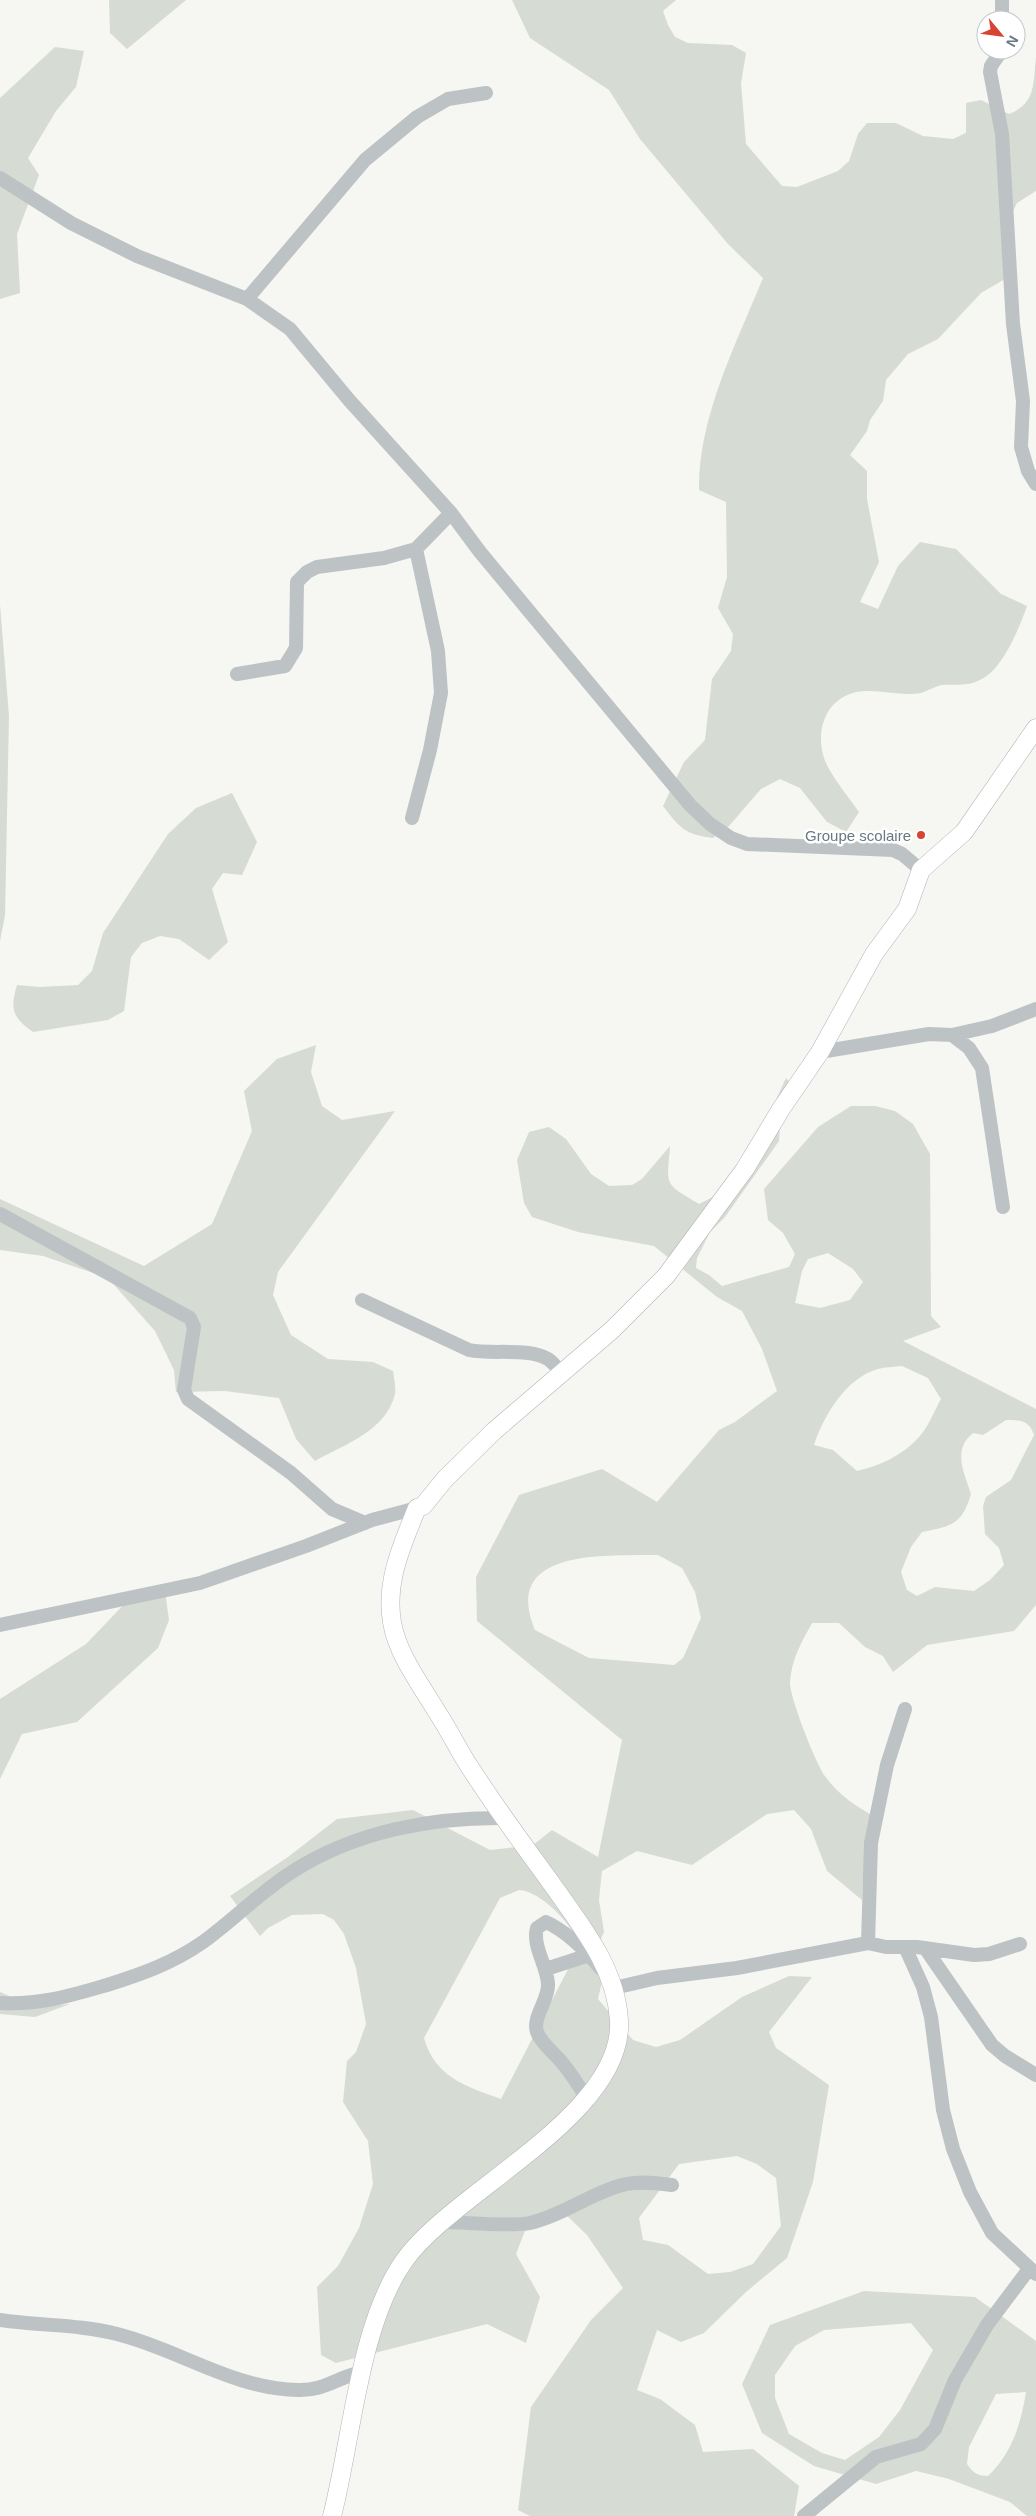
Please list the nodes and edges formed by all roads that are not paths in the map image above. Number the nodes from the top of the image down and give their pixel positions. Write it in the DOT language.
graph roads {
  1 [pos="995,60"];
  2 [pos="486,93"];
  3 [pos="0,178"];
  4 [pos="247,300"];
  5 [pos="1036,484"];
  6 [pos="451,512"];
  7 [pos="416,549"];
  8 [pos="237,674"];
  9 [pos="1036,728"];
  10 [pos="412,818"];
  11 [pos="921,870"];
  12 [pos="1036,1009"];
  13 [pos="952,1035"];
  14 [pos="820,1052"];
  15 [pos="1003,1207"];
  16 [pos="0,1214"];
  17 [pos="362,1300"];
  18 [pos="562,1374"];
  19 [pos="417,1508"];
  20 [pos="365,1523"];
  21 [pos="0,1625"];
  22 [pos="905,1709"];
  23 [pos="505,1818"];
  24 [pos="868,1943"];
  25 [pos="1020,1944"];
  26 [pos="905,1947"];
  27 [pos="925,1948"];
  28 [pos="589,1955"];
  29 [pos="546,1969"];
  30 [pos="614,1986"];
  31 [pos="0,2003"];
  32 [pos="1036,2075"];
  33 [pos="586,2097"];
  34 [pos="672,2186"];
  35 [pos="442,2222"];
  36 [pos="1032,2272"];
  37 [pos="0,2320"];
  38 [pos="363,2372"];
  39 [pos="332,2516"];
  40 [pos="804,2516"];
  1 -- 5 [label="street"];
  2 -- 4 [label="street"];
  3 -- 4 [label="street"];
  4 -- 6 [label="street"];
  6 -- 7 [label="street"];
  6 -- 11 [label="street"];
  7 -- 8 [label="street"];
  7 -- 10 [label="street"];
  9 -- 11 [label="main road"];
  11 -- 14 [label="main road"];
  12 -- 13 [label="street"];
  13 -- 14 [label="street"];
  13 -- 15 [label="street"];
  14 -- 18 [label="main road"];
  16 -- 20 [label="street"];
  17 -- 18 [label="street"];
  18 -- 19 [label="main road"];
  19 -- 20 [label="street"];
  19 -- 23 [label="main road"];
  20 -- 21 [label="street"];
  22 -- 24 [label="street"];
  23 -- 30 [label="main road"];
  23 -- 31 [label="street"];
  24 -- 26 [label="street"];
  24 -- 30 [label="street"];
  25 -- 27 [label="street"];
  26 -- 27 [label="street"];
  26 -- 36 [label="street"];
  27 -- 32 [label="street"];
  28 -- 29 [label="street"];
  28 -- 29 [label="street"];
  28 -- 30 [label="street"];
  29 -- 33 [label="street"];
  30 -- 33 [label="main road"];
  33 -- 35 [label="main road"];
  34 -- 35 [label="street"];
  35 -- 38 [label="main road"];
  36 -- 40 [label="street"];
  37 -- 38 [label="street"];
  38 -- 39 [label="main road"];
}
